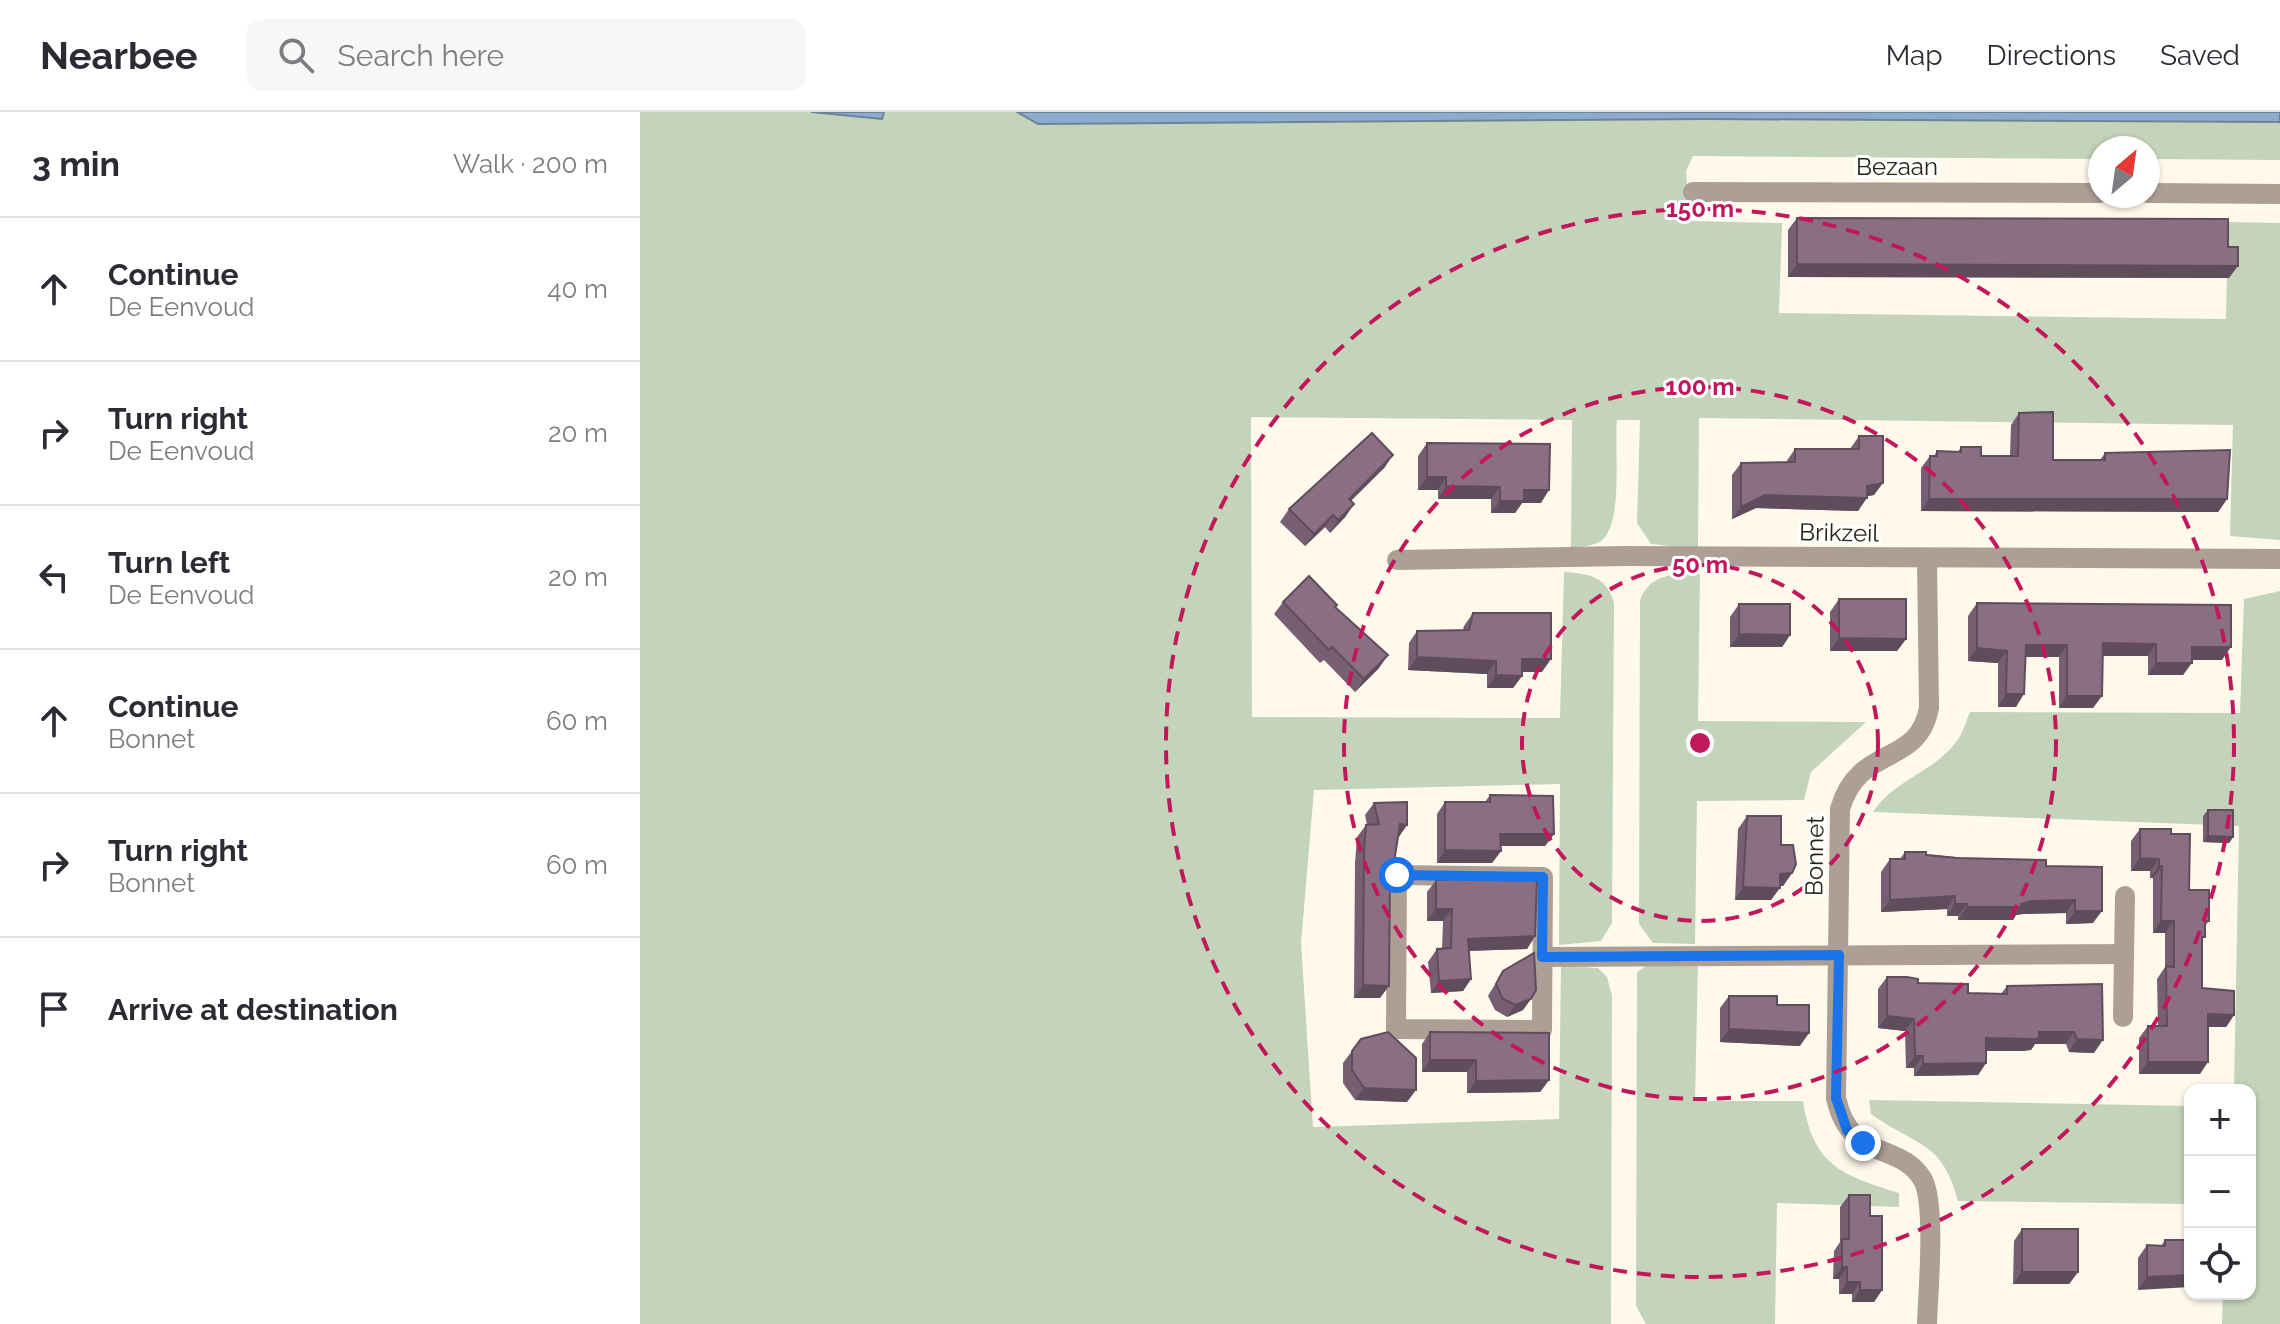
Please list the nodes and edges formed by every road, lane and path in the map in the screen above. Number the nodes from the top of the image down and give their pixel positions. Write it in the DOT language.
graph roads {
  1 [pos="1693,192"];
  2 [pos="2088,193"];
  3 [pos="2160,193"];
  4 [pos="2280,194"];
  5 [pos="2280,559"];
  6 [pos="1397,560"];
  7 [pos="1927,560"];
  8 [pos="2125,896"];
  9 [pos="2124,954"];
  10 [pos="1839,955"];
  11 [pos="1542,957"];
  12 [pos="2123,1017"];
  13 [pos="1927,1324"];
  1 -- 2 [label="street, Bezaan"];
  3 -- 4 [label="street"];
  5 -- 7 [label="street, Brikzeil"];
  6 -- 7 [label="street, Brikzeil"];
  7 -- 10 [label="street, Bonnet"];
  8 -- 9 [label="street"];
  9 -- 10 [label="street"];
  9 -- 12 [label="street"];
  10 -- 11 [label="street"];
  10 -- 13 [label="street, Bonnet"];
  11 -- 11 [label="street"];
}
